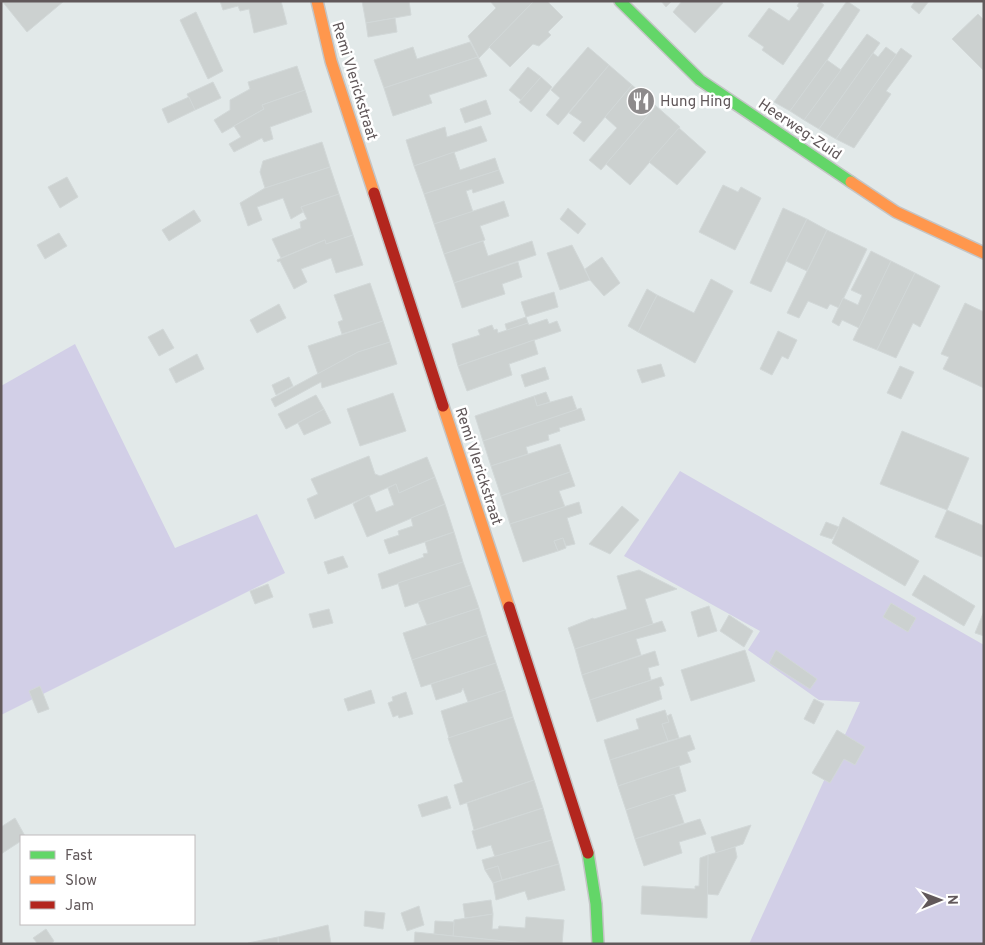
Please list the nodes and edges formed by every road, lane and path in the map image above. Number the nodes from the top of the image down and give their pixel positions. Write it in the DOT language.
graph roads {
  1 [pos="316,1"];
  2 [pos="620,1"];
  3 [pos="984,253"];
  4 [pos="598,944"];
  1 -- 4 [label="street, Remi Vlerickstraat"];
  2 -- 3 [label="street, Heerweg-Zuid"];
}
